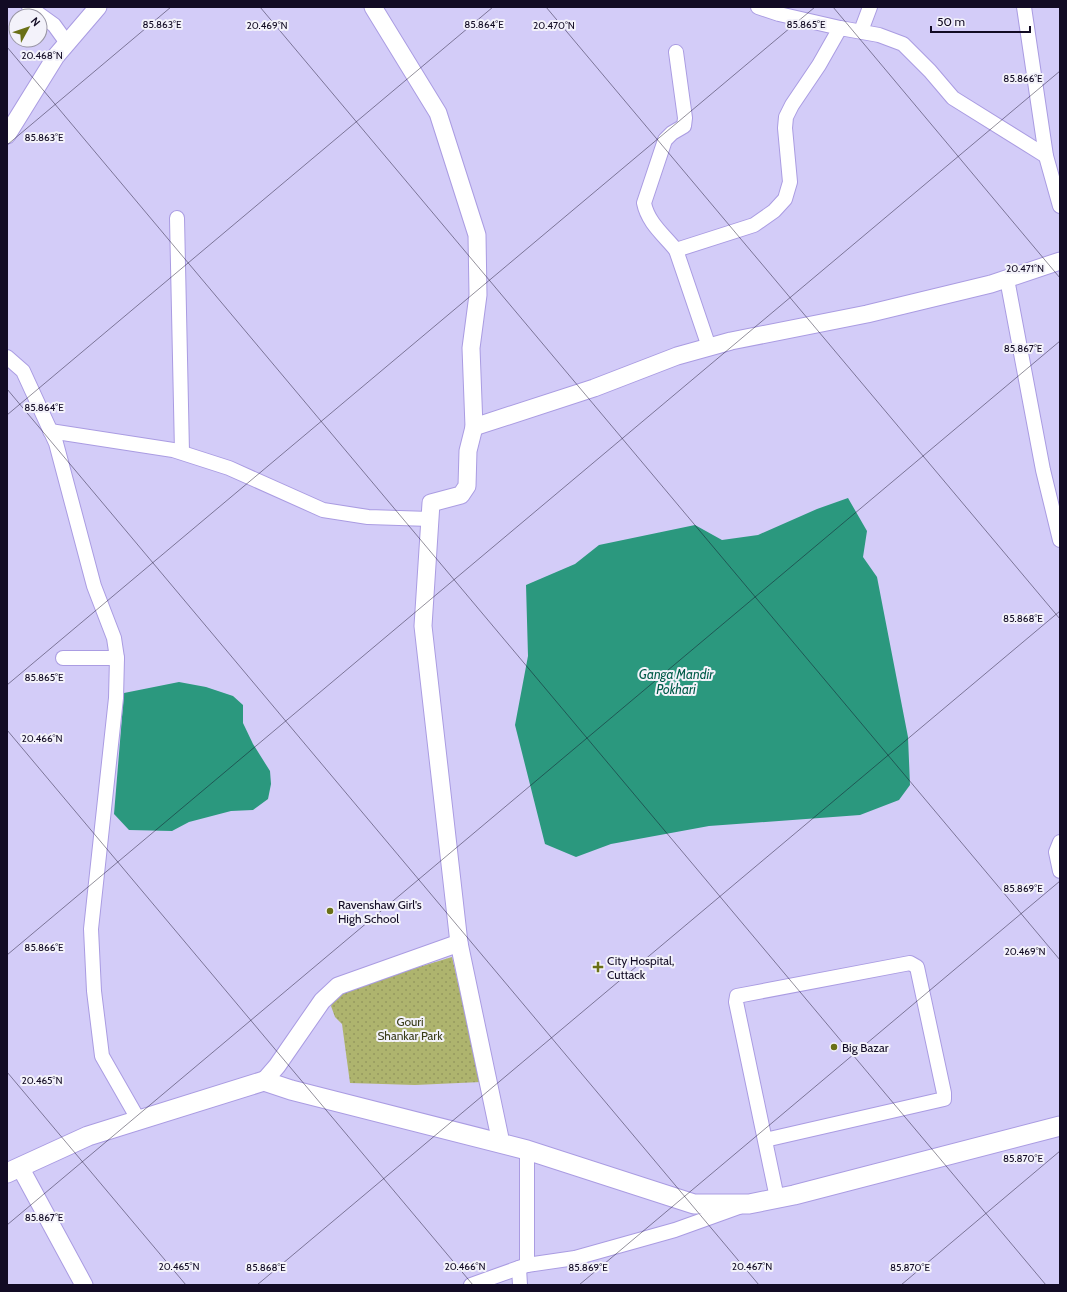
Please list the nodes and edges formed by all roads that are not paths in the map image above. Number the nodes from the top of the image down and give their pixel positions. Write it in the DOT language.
graph roads {
  1 [pos="29,7"];
  2 [pos="98,7"];
  3 [pos="373,7"];
  4 [pos="758,7"];
  5 [pos="870,7"];
  6 [pos="1024,7"];
  7 [pos="840,28"];
  8 [pos="861,31"];
  9 [pos="67,43"];
  10 [pos="676,52"];
  11 [pos="7,135"];
  12 [pos="1046,156"];
  13 [pos="1060,206"];
  14 [pos="177,218"];
  15 [pos="676,250"];
  16 [pos="1060,261"];
  17 [pos="1007,278"];
  18 [pos="709,347"];
  19 [pos="9,362"];
  20 [pos="474,427"];
  21 [pos="50,431"];
  22 [pos="182,452"];
  23 [pos="430,519"];
  24 [pos="1060,540"];
  25 [pos="63,658"];
  26 [pos="117,658"];
  27 [pos="1060,842"];
  28 [pos="1060,870"];
  29 [pos="459,943"];
  30 [pos="264,1081"];
  31 [pos="138,1119"];
  32 [pos="1060,1126"];
  33 [pos="765,1140"];
  34 [pos="501,1143"];
  35 [pos="527,1150"];
  36 [pos="11,1170"];
  37 [pos="777,1198"];
  38 [pos="749,1204"];
  39 [pos="523,1266"];
  40 [pos="84,1285"];
  41 [pos="471,1285"];
  42 [pos="520,1285"];
  1 -- 9 [label="street"];
  2 -- 9 [label="street"];
  3 -- 20 [label="street"];
  4 -- 7 [label="street"];
  5 -- 8 [label="street"];
  6 -- 12 [label="street"];
  7 -- 8 [label="street"];
  7 -- 15 [label="street"];
  8 -- 12 [label="street"];
  9 -- 11 [label="street"];
  10 -- 15 [label="street"];
  12 -- 13 [label="street"];
  14 -- 22 [label="street"];
  15 -- 18 [label="street"];
  16 -- 17 [label="street"];
  17 -- 18 [label="street"];
  17 -- 24 [label="street"];
  18 -- 20 [label="street"];
  19 -- 21 [label="street"];
  20 -- 23 [label="street"];
  21 -- 22 [label="street"];
  21 -- 26 [label="street"];
  22 -- 23 [label="street"];
  23 -- 29 [label="street"];
  25 -- 26 [label="street"];
  26 -- 31 [label="street"];
  27 -- 28 [label="street"];
  29 -- 30 [label="street"];
  29 -- 34 [label="street"];
  30 -- 31 [label="main road"];
  30 -- 34 [label="main road"];
  31 -- 36 [label="main road"];
  32 -- 37 [label="main road"];
  33 -- 33 [label="street"];
  33 -- 37 [label="street"];
  34 -- 35 [label="main road"];
  35 -- 38 [label="main road"];
  35 -- 39 [label="street"];
  36 -- 40 [label="street"];
  37 -- 38 [label="main road"];
  38 -- 39 [label="street"];
  39 -- 41 [label="street"];
  39 -- 42 [label="street"];
}
